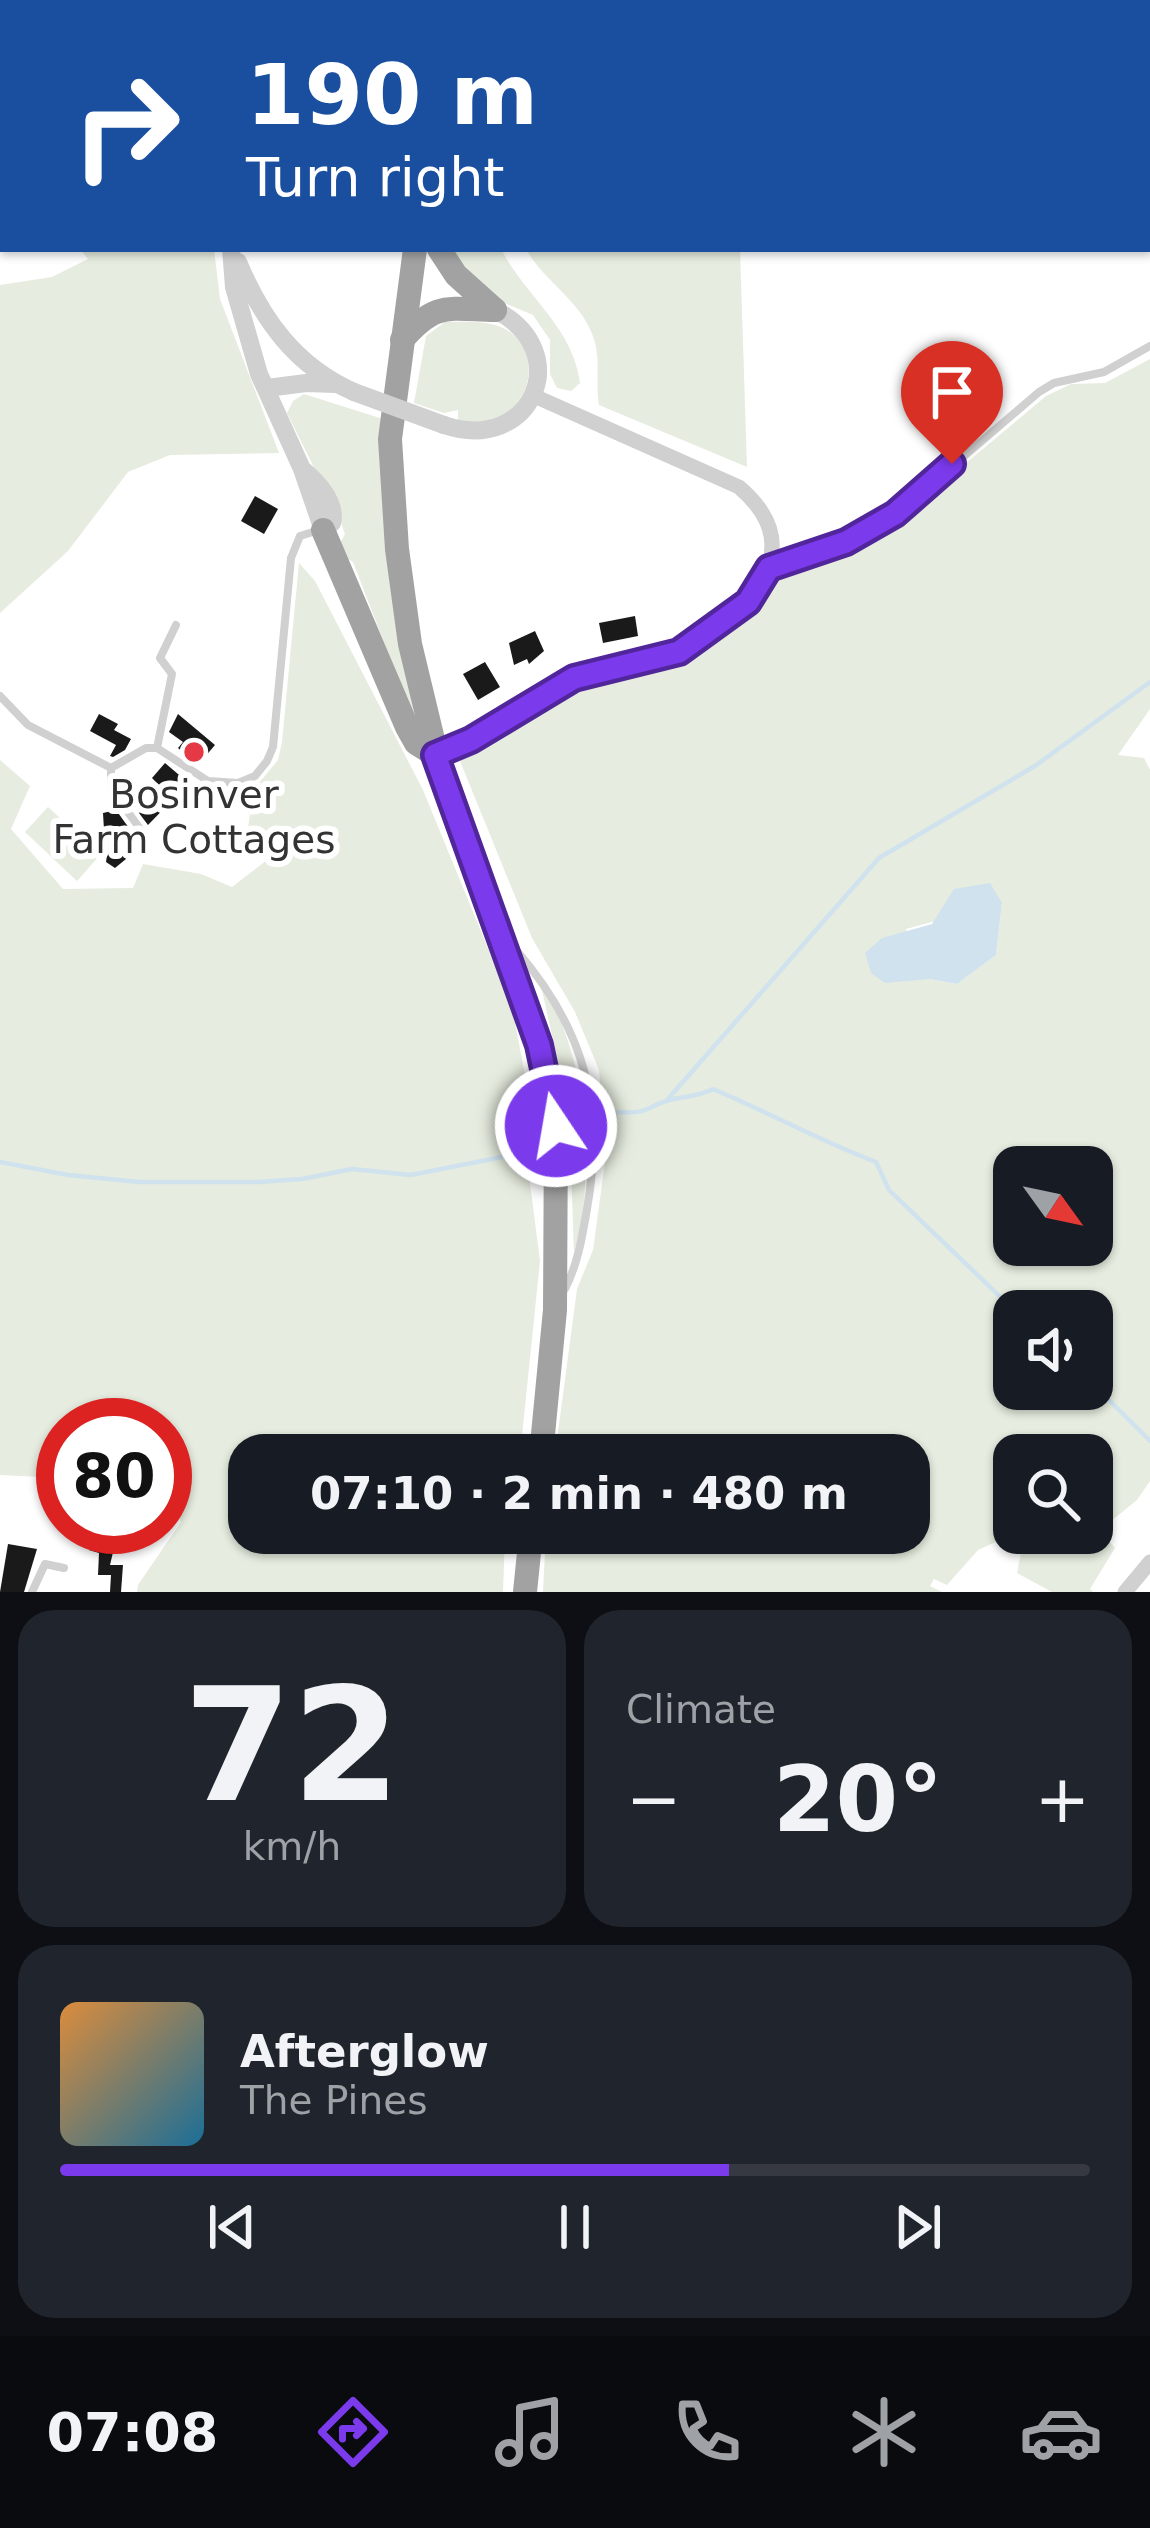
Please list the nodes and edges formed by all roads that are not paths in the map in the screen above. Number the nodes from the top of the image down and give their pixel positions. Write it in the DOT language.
graph roads {
  1 [pos="232,252"];
  2 [pos="232,252"];
  3 [pos="415,252"];
  4 [pos="441,252"];
  5 [pos="495,310"];
  6 [pos="401,342"];
  7 [pos="1150,346"];
  8 [pos="306,368"];
  9 [pos="267,388"];
  10 [pos="532,395"];
  11 [pos="322,530"];
  12 [pos="769,568"];
  13 [pos="176,625"];
  14 [pos="0,696"];
  15 [pos="157,748"];
  16 [pos="435,755"];
  17 [pos="111,768"];
  18 [pos="141,830"];
  19 [pos="500,932"];
  20 [pos="555,1310"];
  21 [pos="543,1434"];
  22 [pos="529,1554"];
  23 [pos="1150,1562"];
  24 [pos="64,1568"];
  25 [pos="32,1592"];
  26 [pos="525,1592"];
  27 [pos="1125,1592"];
  1 -- 8 [label="street"];
  2 -- 9 [label="street"];
  3 -- 6 [label="highway"];
  4 -- 5 [label="highway"];
  5 -- 6 [label="highway"];
  5 -- 10 [label="street"];
  6 -- 16 [label="highway"];
  7 -- 12 [label="lane"];
  8 -- 9 [label="street"];
  8 -- 10 [label="street, bridge"];
  9 -- 11 [label="street"];
  10 -- 12 [label="street"];
  11 -- 15 [label="lane"];
  11 -- 16 [label="highway"];
  12 -- 16 [label="street"];
  13 -- 15 [label="lane"];
  14 -- 17 [label="lane"];
  15 -- 17 [label="lane"];
  16 -- 19 [label="highway"];
  17 -- 18 [label="lane"];
  19 -- 20 [label="highway"];
  19 -- 20 [label="lane"];
  20 -- 21 [label="highway"];
  22 -- 26 [label="highway"];
  23 -- 27 [label="street"];
  24 -- 25 [label="lane"];
}
